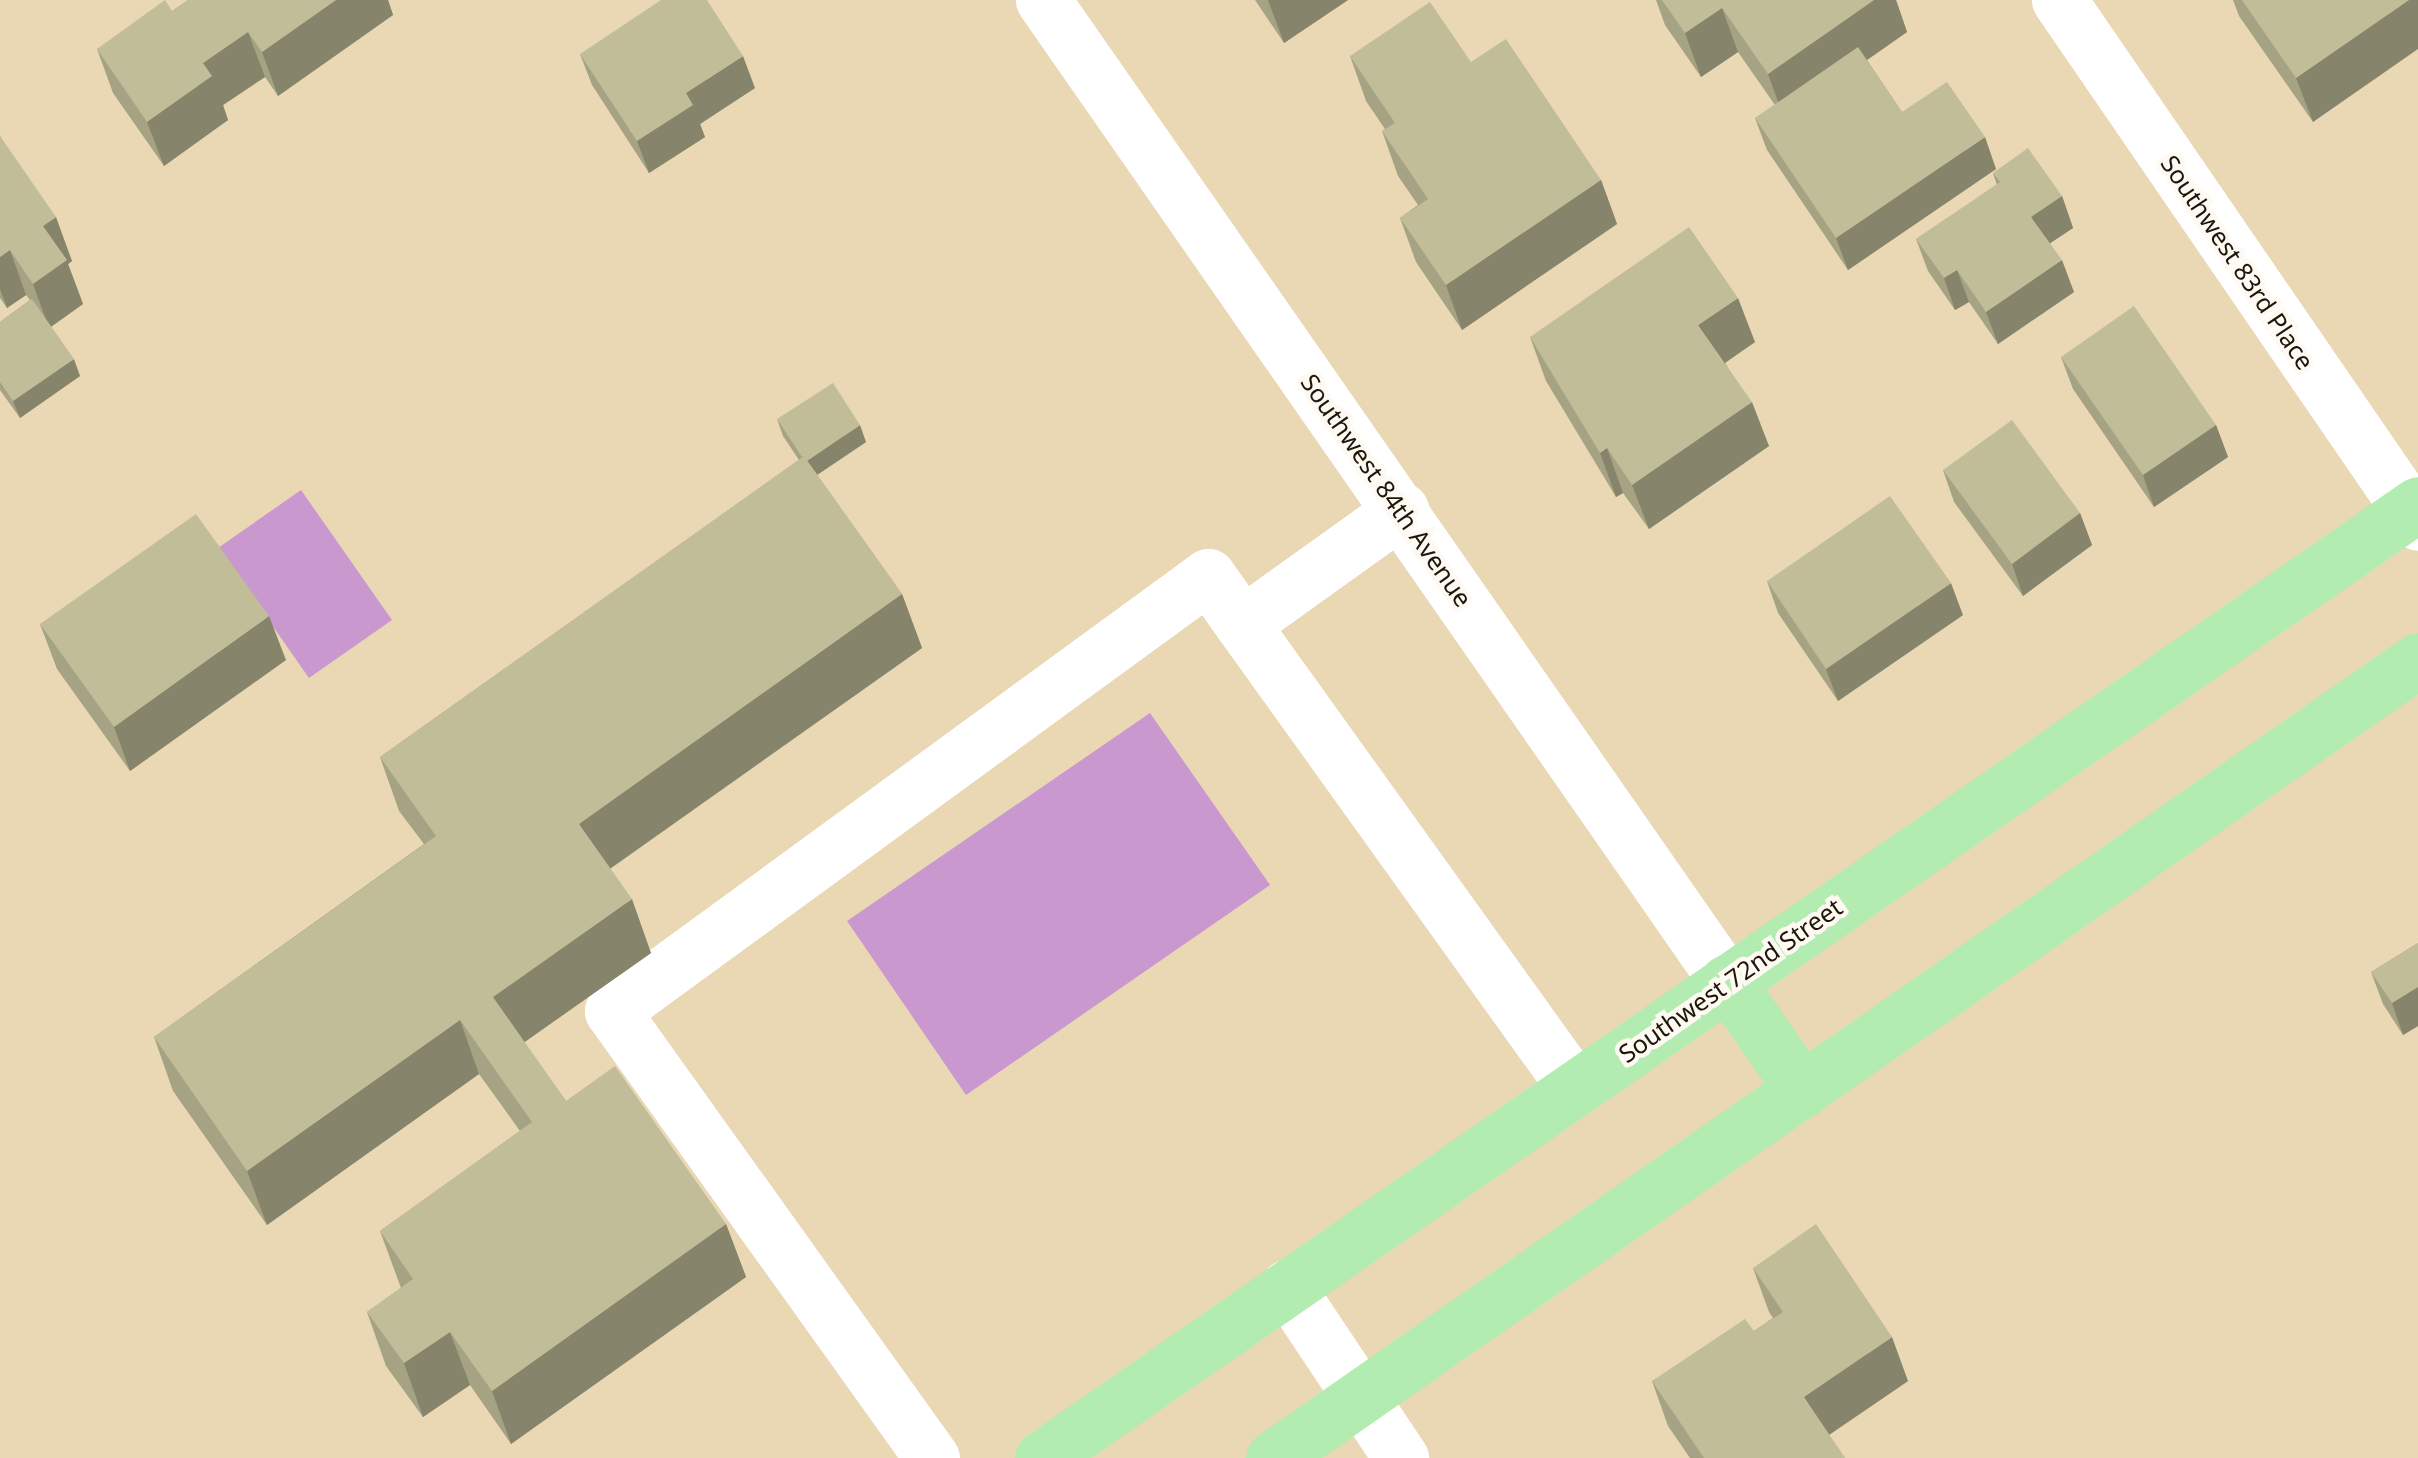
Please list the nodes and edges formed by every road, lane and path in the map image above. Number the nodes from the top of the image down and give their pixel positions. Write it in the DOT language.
graph roads {
  1 [pos="1044,0"];
  2 [pos="2059,0"];
  3 [pos="1402,510"];
  4 [pos="2415,512"];
  5 [pos="1242,624"];
  6 [pos="2418,660"];
  7 [pos="1727,982"];
  8 [pos="1576,1088"];
  9 [pos="1803,1090"];
  10 [pos="1286,1288"];
  11 [pos="1360,1398"];
  12 [pos="932,1458"];
  13 [pos="1042,1458"];
  14 [pos="1274,1458"];
  15 [pos="1401,1458"];
  1 -- 3 [label="street, Southwest 84th Avenue"];
  2 -- 4 [label="street, Southwest 83rd Place"];
  3 -- 5 [label="street"];
  3 -- 7 [label="street, Southwest 84th Avenue"];
  4 -- 7 [label="main road, Southwest 72nd Street"];
  5 -- 8 [label="street"];
  5 -- 12 [label="street"];
  6 -- 9 [label="main road"];
  7 -- 8 [label="main road, Southwest 72nd Street"];
  7 -- 9 [label="main road"];
  8 -- 10 [label="main road, Southwest 72nd Street"];
  9 -- 11 [label="main road"];
  10 -- 11 [label="street"];
  10 -- 13 [label="main road, Southwest 72nd Street"];
  11 -- 14 [label="main road"];
  11 -- 15 [label="street"];
}
